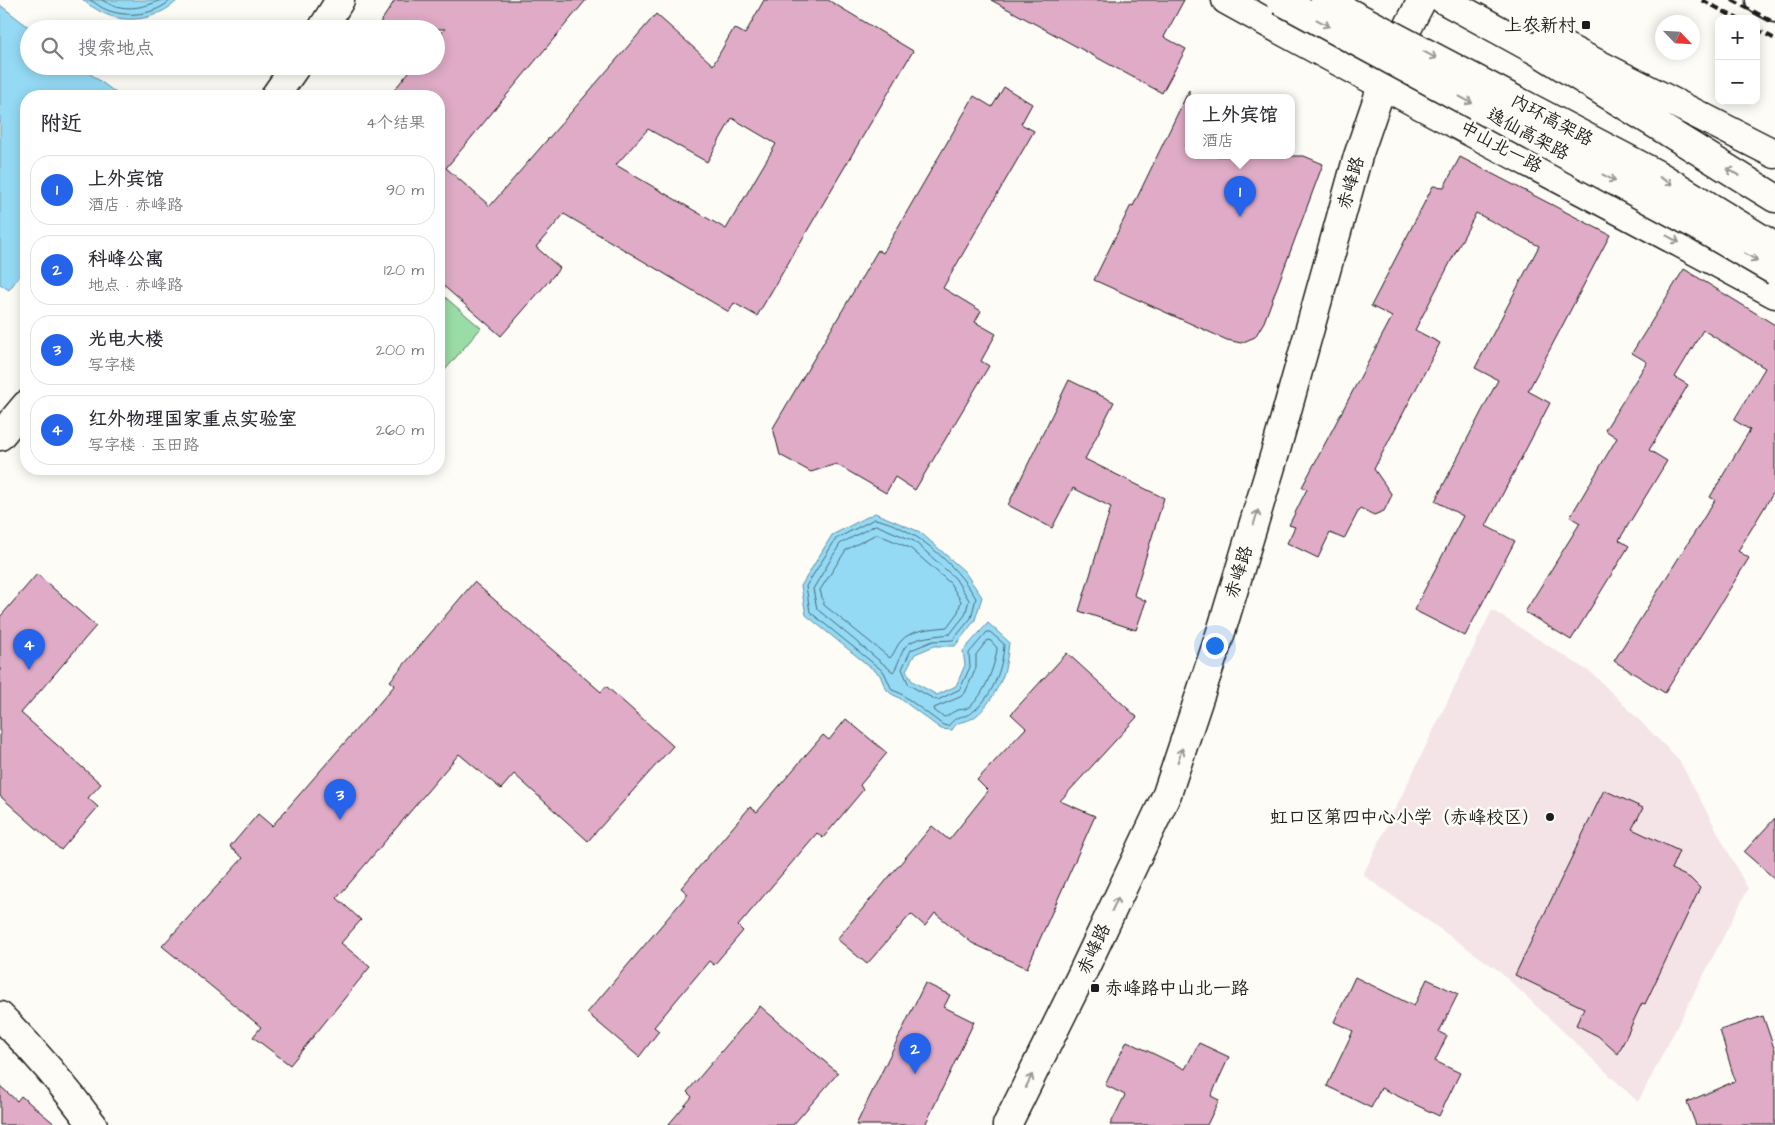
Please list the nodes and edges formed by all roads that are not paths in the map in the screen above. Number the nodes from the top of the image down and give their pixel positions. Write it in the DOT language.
graph roads {
  1 [pos="340,0"];
  2 [pos="1226,0"];
  3 [pos="1280,0"];
  4 [pos="1325,0"];
  5 [pos="1422,0"];
  6 [pos="1444,0"];
  7 [pos="1465,0"];
  8 [pos="1472,0"];
  9 [pos="1760,0"];
  10 [pos="1775,8"];
  11 [pos="328,20"];
  12 [pos="1539,52"];
  13 [pos="290,75"];
  14 [pos="1382,86"];
  15 [pos="279,90"];
  16 [pos="1775,154"];
  17 [pos="1775,165"];
  18 [pos="1775,169"];
  19 [pos="1775,198"];
  20 [pos="1775,247"];
  21 [pos="1775,271"];
  22 [pos="1775,294"];
  23 [pos="20,412"];
  24 [pos="0,436"];
  25 [pos="0,1016"];
  26 [pos="93,1125"];
  27 [pos="1007,1125"];
  1 -- 11 [label="main road"];
  2 -- 14 [label="main road, 中山北一路"];
  3 -- 21 [label="main road, 逸仙高架路, one-way, bridge"];
  4 -- 20 [label="main road, 内环高架路, one-way, bridge"];
  5 -- 14 [label="main road, 赤峰路"];
  6 -- 12 [label="main road"];
  7 -- 17 [label="main road"];
  8 -- 16 [label="main road"];
  9 -- 10 [label="main road"];
  12 -- 18 [label="main road"];
  19 -- 12 [label="main road, one-way"];
  13 -- 15 [label="main road"];
  14 -- 22 [label="main road, 中山北一路, one-way"];
  27 -- 14 [label="main road, 赤峰路, one-way"];
  23 -- 24 [label="main road"];
  25 -- 26 [label="main road"];
}
